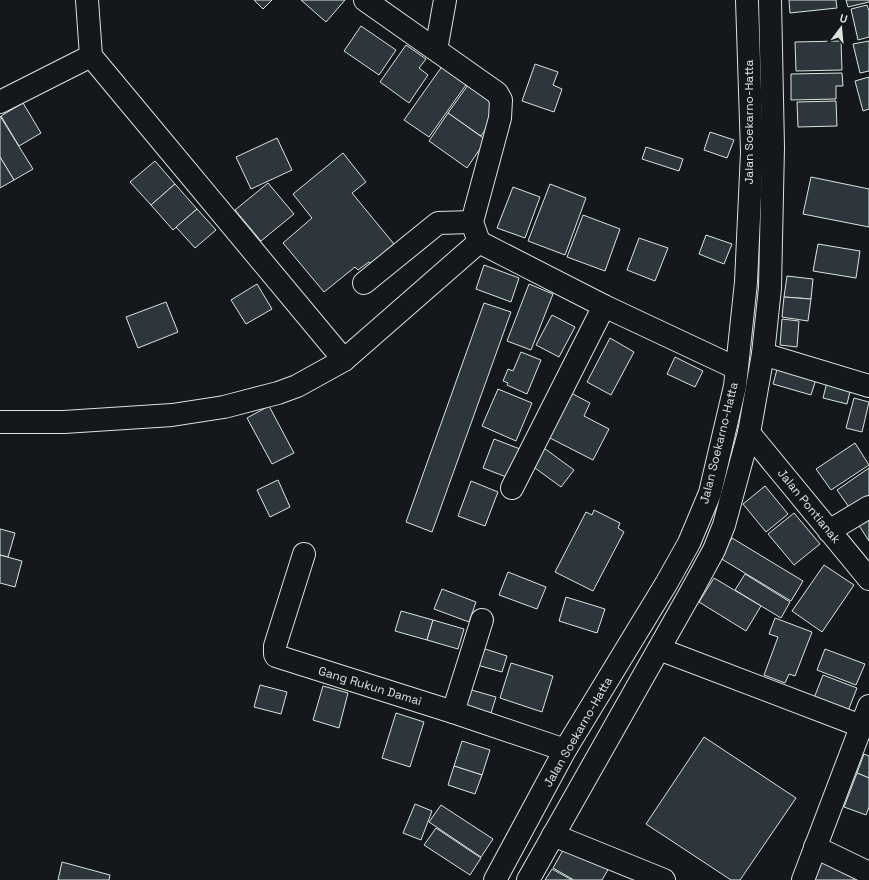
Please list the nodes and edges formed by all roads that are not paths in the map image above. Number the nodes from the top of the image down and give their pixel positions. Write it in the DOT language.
graph roads {
  1 [pos="87,0"];
  2 [pos="365,0"];
  3 [pos="444,0"];
  4 [pos="747,0"];
  5 [pos="770,0"];
  6 [pos="436,50"];
  7 [pos="91,56"];
  8 [pos="0,102"];
  9 [pos="476,232"];
  10 [pos="364,283"];
  11 [pos="604,306"];
  12 [pos="763,354"];
  13 [pos="344,360"];
  14 [pos="735,377"];
  15 [pos="869,386"];
  16 [pos="756,392"];
  17 [pos="9,422"];
  18 [pos="749,434"];
  19 [pos="512,488"];
  20 [pos="869,507"];
  21 [pos="829,531"];
  22 [pos="304,554"];
  23 [pos="869,579"];
  24 [pos="482,620"];
  25 [pos="660,649"];
  26 [pos="869,706"];
  27 [pos="453,712"];
  28 [pos="861,726"];
  29 [pos="565,750"];
  30 [pos="553,835"];
  31 [pos="814,847"];
  32 [pos="869,873"];
  33 [pos="495,880"];
  34 [pos="528,880"];
  35 [pos="664,880"];
  36 [pos="803,880"];
  1 -- 7 [label="street"];
  2 -- 6 [label="street"];
  3 -- 6 [label="street"];
  4 -- 14 [label="street, Jalan Soekarno-Hatta"];
  5 -- 12 [label="street, Jalan Soekarno-Hatta"];
  6 -- 9 [label="street"];
  7 -- 8 [label="street"];
  7 -- 13 [label="street"];
  9 -- 10 [label="street"];
  9 -- 11 [label="street"];
  9 -- 13 [label="street"];
  11 -- 14 [label="street"];
  11 -- 19 [label="street"];
  12 -- 15 [label="street"];
  12 -- 16 [label="street, Jalan Soekarno-Hatta"];
  13 -- 17 [label="street"];
  14 -- 16 [label="street"];
  14 -- 29 [label="street, Jalan Soekarno-Hatta"];
  16 -- 18 [label="street, Jalan Soekarno-Hatta"];
  18 -- 21 [label="street, Jalan Pontianak"];
  18 -- 25 [label="street, Jalan Soekarno-Hatta"];
  20 -- 21 [label="street"];
  21 -- 23 [label="street, Jalan Pontianak"];
  22 -- 27 [label="street, Gang Rukun Damai"];
  24 -- 27 [label="street"];
  25 -- 28 [label="street"];
  25 -- 30 [label="street, Jalan Soekarno-Hatta"];
  26 -- 28 [label="street"];
  27 -- 29 [label="street, Gang Rukun Damai"];
  28 -- 31 [label="street"];
  29 -- 33 [label="street, Jalan Soekarno-Hatta"];
  30 -- 34 [label="street, Jalan Soekarno-Hatta"];
  30 -- 35 [label="street"];
  31 -- 32 [label="street"];
  31 -- 36 [label="street"];
}
